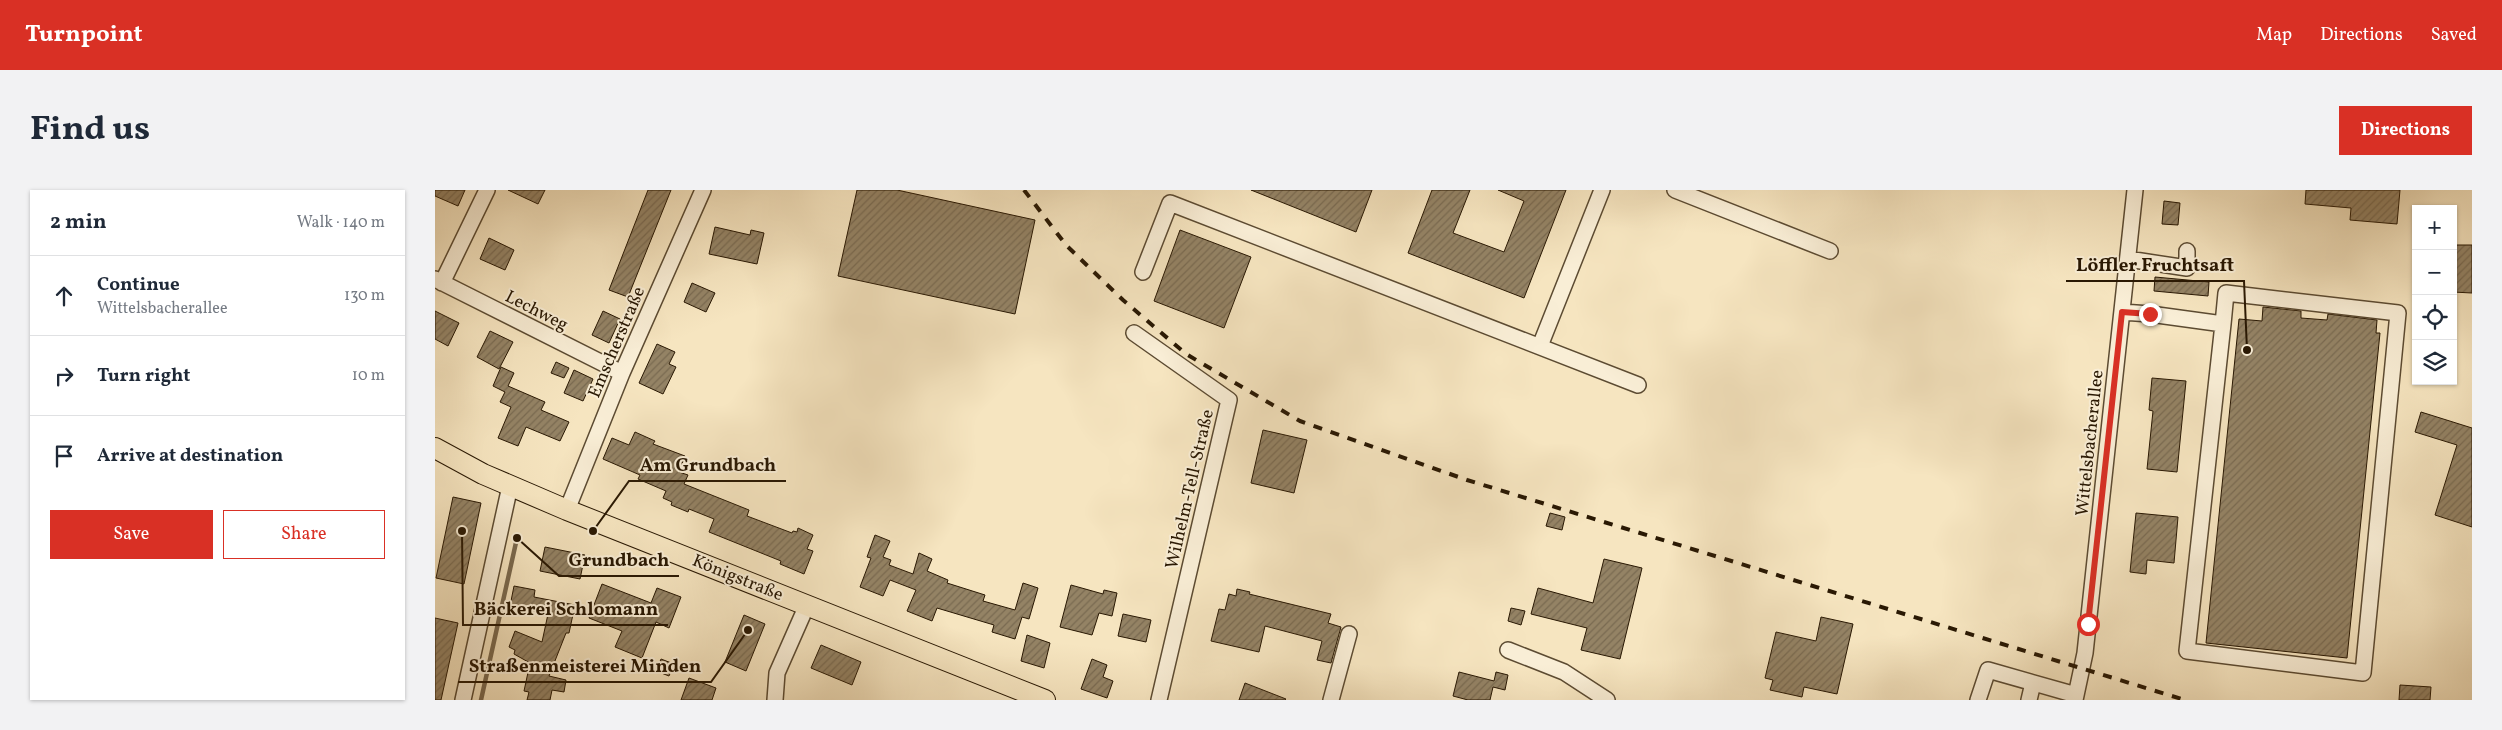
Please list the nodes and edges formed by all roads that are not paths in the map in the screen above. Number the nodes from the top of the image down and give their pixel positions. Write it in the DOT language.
graph roads {
  1 [pos="487,190"];
  2 [pos="703,190"];
  3 [pos="1602,190"];
  4 [pos="1675,190"];
  5 [pos="2135,190"];
  6 [pos="2187,250"];
  7 [pos="1830,251"];
  8 [pos="2128,259"];
  9 [pos="1143,272"];
  10 [pos="439,281"];
  11 [pos="2122,312"];
  12 [pos="2223,324"];
  13 [pos="1134,332"];
  14 [pos="1540,346"];
  15 [pos="622,373"];
  16 [pos="1638,385"];
  17 [pos="435,448"];
  18 [pos="510,486"];
  19 [pos="567,510"];
  20 [pos="807,605"];
  21 [pos="1349,634"];
  22 [pos="1508,650"];
  23 [pos="2033,683"];
  24 [pos="2076,697"];
  25 [pos="463,700"];
  26 [pos="775,700"];
  27 [pos="1045,700"];
  28 [pos="1159,700"];
  29 [pos="1331,700"];
  30 [pos="1607,700"];
  31 [pos="1978,700"];
  32 [pos="2029,700"];
  1 -- 10 [label="street"];
  2 -- 15 [label="street, Emscherstraße"];
  3 -- 14 [label="street"];
  4 -- 7 [label="street"];
  5 -- 8 [label="street, Wittelsbacherallee"];
  6 -- 8 [label="street"];
  8 -- 11 [label="street, Wittelsbacherallee"];
  9 -- 14 [label="street"];
  10 -- 15 [label="street, Lechweg"];
  11 -- 12 [label="street"];
  11 -- 24 [label="street, Wittelsbacherallee"];
  12 -- 12 [label="street"];
  13 -- 28 [label="street, Wilhelm-Tell-Straße"];
  14 -- 16 [label="street"];
  15 -- 19 [label="street, Emscherstraße"];
  17 -- 18 [label="main road, Königstraße"];
  18 -- 19 [label="main road, Königstraße"];
  18 -- 25 [label="street"];
  19 -- 20 [label="main road, Königstraße"];
  20 -- 26 [label="street"];
  20 -- 27 [label="main road, Königstraße"];
  21 -- 29 [label="street"];
  22 -- 30 [label="street"];
  23 -- 24 [label="street"];
  23 -- 31 [label="street"];
  23 -- 32 [label="street"];
}
